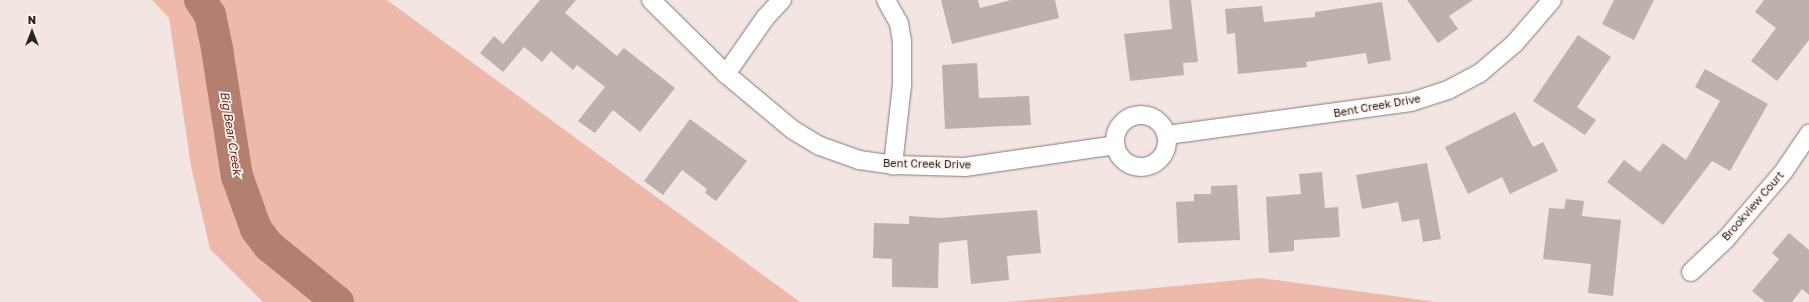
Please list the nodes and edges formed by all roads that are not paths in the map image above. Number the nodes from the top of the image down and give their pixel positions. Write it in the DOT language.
graph roads {
  1 [pos="651,0"];
  2 [pos="782,0"];
  3 [pos="886,0"];
  4 [pos="1552,0"];
  5 [pos="726,74"];
  6 [pos="1809,134"];
  7 [pos="1167,135"];
  8 [pos="1115,145"];
  9 [pos="893,165"];
  10 [pos="1691,272"];
  1 -- 5 [label="street, Bent Creek Drive"];
  2 -- 5 [label="street"];
  3 -- 9 [label="street"];
  4 -- 7 [label="street, Bent Creek Drive"];
  5 -- 9 [label="street, Bent Creek Drive"];
  6 -- 10 [label="street, Brookview Court"];
  7 -- 8 [label="street"];
  7 -- 8 [label="street"];
  8 -- 9 [label="street, Bent Creek Drive"];
}
